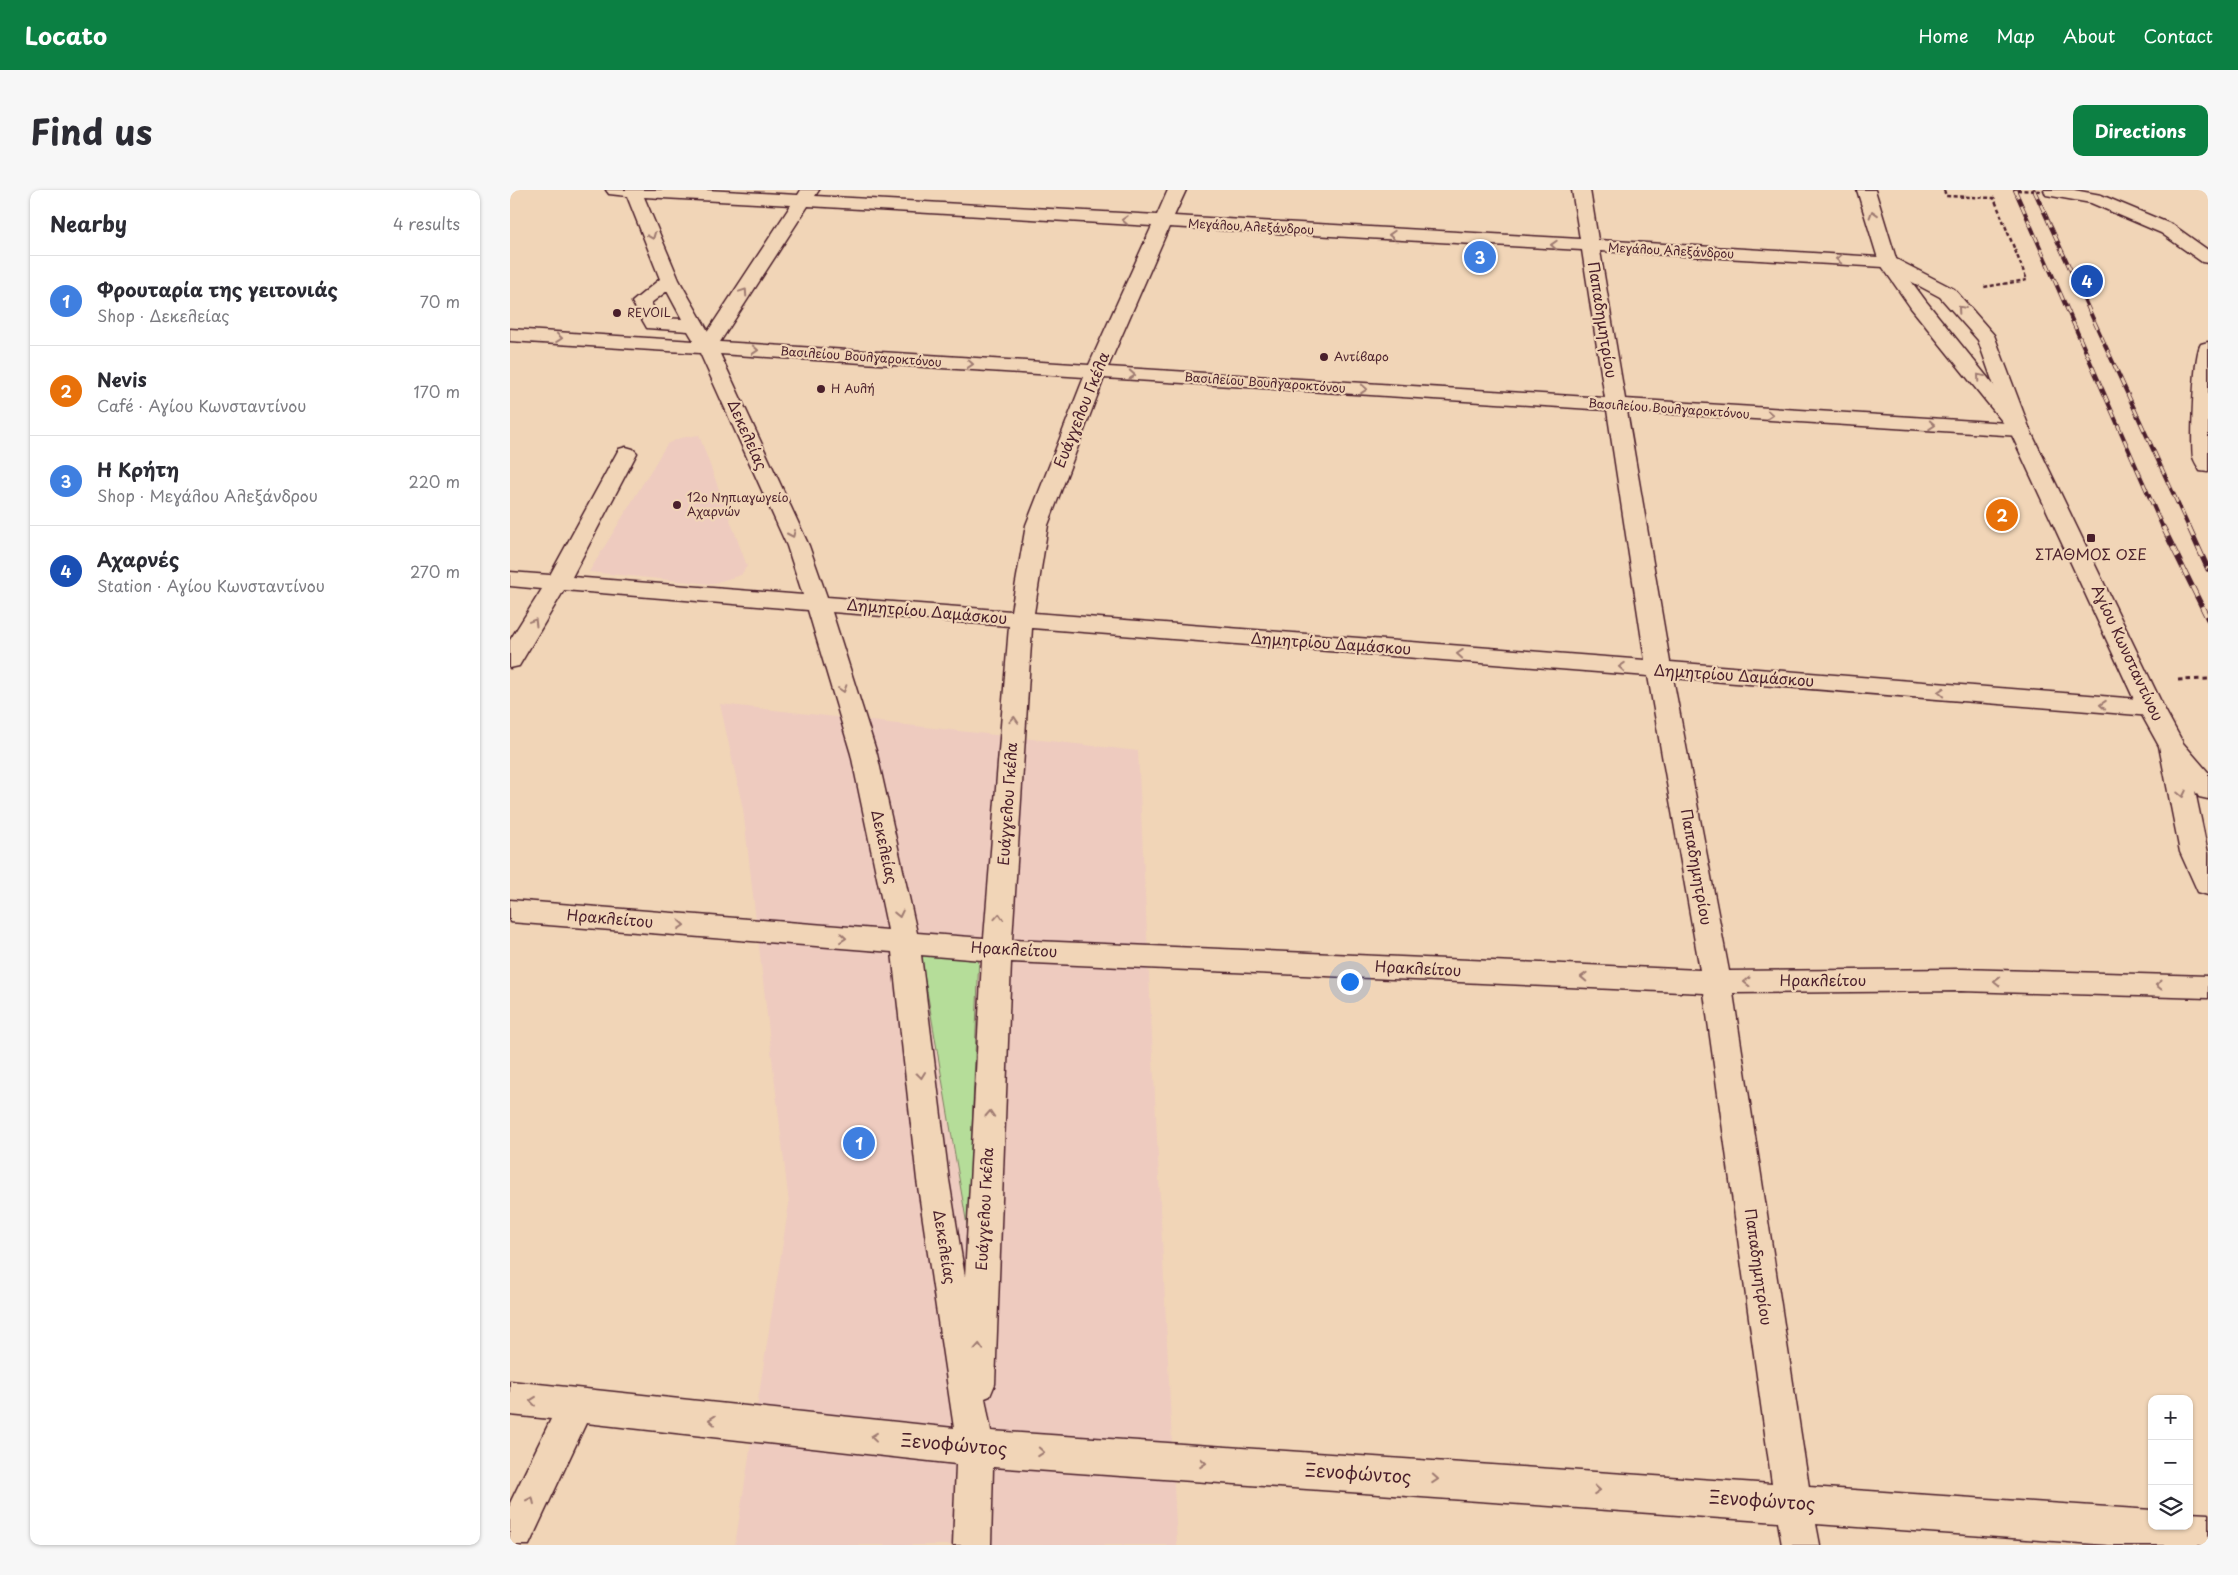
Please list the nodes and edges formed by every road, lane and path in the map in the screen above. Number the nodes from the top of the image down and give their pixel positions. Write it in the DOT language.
graph roads {
  1 [pos="615,190"];
  2 [pos="633,190"];
  3 [pos="1177,190"];
  4 [pos="1581,190"];
  5 [pos="1866,190"];
  6 [pos="1944,190"];
  7 [pos="2017,190"];
  8 [pos="2047,191"];
  9 [pos="807,195"];
  10 [pos="1163,222"];
  11 [pos="1590,247"];
  12 [pos="2208,258"];
  13 [pos="1888,262"];
  14 [pos="670,280"];
  15 [pos="1947,294"];
  16 [pos="654,324"];
  17 [pos="510,335"];
  18 [pos="701,336"];
  19 [pos="605,340"];
  20 [pos="2208,348"];
  21 [pos="1096,372"];
  22 [pos="1617,406"];
  23 [pos="2020,430"];
  24 [pos="626,453"];
  25 [pos="2207,460"];
  26 [pos="510,580"];
  27 [pos="557,583"];
  28 [pos="817,602"];
  29 [pos="1021,620"];
  30 [pos="510,660"];
  31 [pos="1659,670"];
  32 [pos="2178,679"];
  33 [pos="2208,679"];
  34 [pos="2151,708"];
  35 [pos="2172,746"];
  36 [pos="2208,790"];
  37 [pos="2208,885"];
  38 [pos="510,911"];
  39 [pos="906,944"];
  40 [pos="997,950"];
  41 [pos="1717,982"];
  42 [pos="2208,987"];
  43 [pos="510,1398"];
  44 [pos="576,1405"];
  45 [pos="975,1448"];
  46 [pos="1793,1503"];
  47 [pos="2208,1533"];
  48 [pos="510,1544"];
  49 [pos="972,1545"];
  50 [pos="1801,1545"];
  1 -- 2 [label="street, Μεγάλου Αλεξάνδρου"];
  2 -- 9 [label="street, Μεγάλου Αλεξάνδρου"];
  2 -- 14 [label="street, Δεκελείας, one-way"];
  3 -- 10 [label="street, Ευάγγελου Γκέλα"];
  4 -- 11 [label="street, Παπαδημητρίου"];
  13 -- 5 [label="street, Αγίου Κωνσταντίνου, one-way"];
  6 -- 15 [label="path"];
  7 -- 8 [label="path, bridge"];
  8 -- 12 [label="street"];
  10 -- 9 [label="street, Μεγάλου Αλεξάνδρου, one-way"];
  18 -- 9 [label="street, one-way"];
  11 -- 10 [label="street, Μεγάλου Αλεξάνδρου, one-way"];
  10 -- 21 [label="street, Ευάγγελου Γκέλα"];
  13 -- 11 [label="street, Μεγάλου Αλεξάνδρου, one-way"];
  11 -- 22 [label="street, Παπαδημητρίου"];
  13 -- 15 [label="street, Αγίου Κωνσταντίνου"];
  23 -- 13 [label="street, Αγίου Κωνσταντίνου, one-way"];
  14 -- 16 [label="street"];
  14 -- 18 [label="street, Δεκελείας"];
  23 -- 15 [label="street, Αγίου Κωνσταντίνου, one-way"];
  16 -- 18 [label="street"];
  16 -- 19 [label="street"];
  17 -- 19 [label="street, Βασιλείου Βουλγαροκτόνου, one-way"];
  18 -- 19 [label="street, Βασιλείου Βουλγαροκτόνου"];
  18 -- 21 [label="street, Βασιλείου Βουλγαροκτόνου, one-way"];
  18 -- 28 [label="street, Δεκελείας, one-way"];
  20 -- 25 [label="street"];
  21 -- 22 [label="street, Βασιλείου Βουλγαροκτόνου, one-way"];
  21 -- 29 [label="street, Ευάγγελου Γκέλα"];
  22 -- 23 [label="street, Βασιλείου Βουλγαροκτόνου, one-way"];
  22 -- 31 [label="street, Παπαδημητρίου"];
  23 -- 34 [label="street, Αγίου Κωνσταντίνου"];
  24 -- 27 [label="street"];
  26 -- 27 [label="street, Δημητρίου Δαμάσκου"];
  27 -- 28 [label="street, Δημητρίου Δαμάσκου"];
  30 -- 27 [label="street, one-way"];
  28 -- 29 [label="street, Δημητρίου Δαμάσκου"];
  28 -- 39 [label="street, Δεκελείας, one-way"];
  31 -- 29 [label="street, Δημητρίου Δαμάσκου, one-way"];
  40 -- 29 [label="street, Ευάγγελου Γκέλα, one-way"];
  34 -- 31 [label="street, Δημητρίου Δαμάσκου, one-way"];
  31 -- 41 [label="street, Παπαδημητρίου"];
  32 -- 33 [label="path"];
  34 -- 35 [label="street, Αγίου Κωνσταντίνου"];
  35 -- 36 [label="street"];
  35 -- 37 [label="street, Αγίου Κωνσταντίνου, one-way"];
  38 -- 39 [label="street, Ηρακλείτου, one-way"];
  39 -- 40 [label="street, Ηρακλείτου"];
  39 -- 45 [label="street, Δεκελείας, one-way"];
  41 -- 40 [label="street, Ηρακλείτου, one-way"];
  45 -- 40 [label="street, Ευάγγελου Γκέλα, one-way"];
  42 -- 41 [label="street, Ηρακλείτου, one-way"];
  41 -- 46 [label="street, Παπαδημητρίου"];
  44 -- 43 [label="street, Ξενοφώντος, one-way"];
  45 -- 44 [label="street, Ξενοφώντος, one-way"];
  48 -- 44 [label="street, one-way"];
  45 -- 46 [label="street, Ξενοφώντος, one-way"];
  45 -- 49 [label="street, Δεκελείας"];
  46 -- 47 [label="street, Ξενοφώντος"];
  46 -- 50 [label="street, Παπαδημητρίου"];
}
